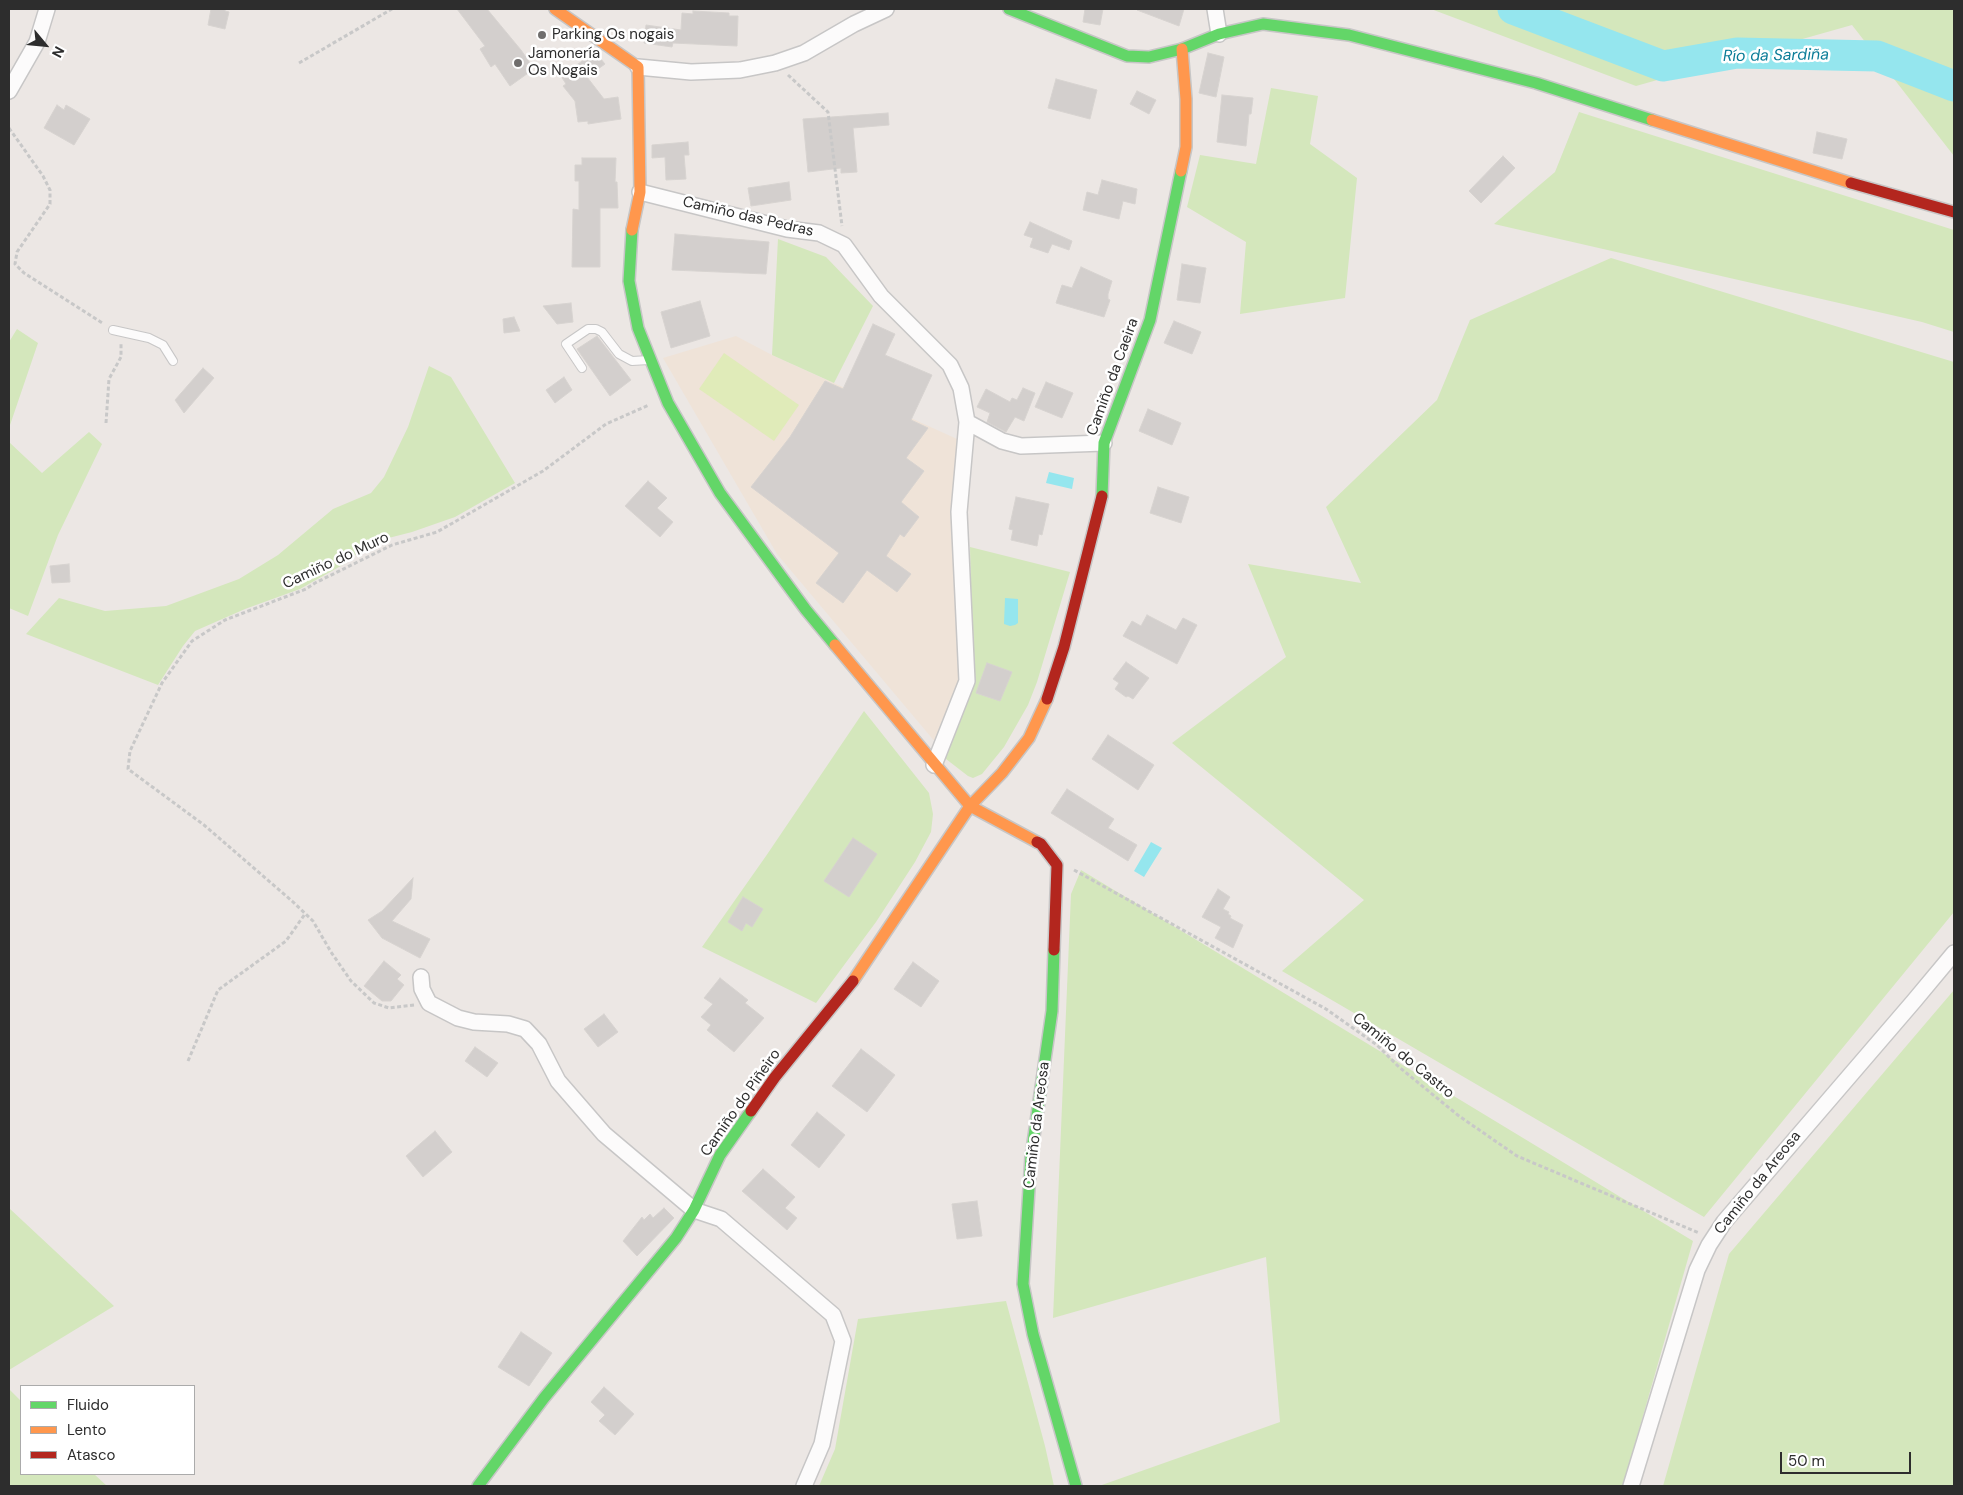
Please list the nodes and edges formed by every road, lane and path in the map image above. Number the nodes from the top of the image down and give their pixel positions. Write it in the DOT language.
graph roads {
  1 [pos="48,9"];
  2 [pos="392,9"];
  3 [pos="554,9"];
  4 [pos="886,9"];
  5 [pos="1010,9"];
  6 [pos="1215,9"];
  7 [pos="1219,34"];
  8 [pos="1182,49"];
  9 [pos="775,62"];
  10 [pos="299,63"];
  11 [pos="638,67"];
  12 [pos="9,91"];
  13 [pos="9,128"];
  14 [pos="640,192"];
  15 [pos="1954,212"];
  16 [pos="844,245"];
  17 [pos="113,330"];
  18 [pos="651,360"];
  19 [pos="173,361"];
  20 [pos="582,368"];
  21 [pos="665,397"];
  22 [pos="967,422"];
  23 [pos="106,423"];
  24 [pos="1104,443"];
  25 [pos="934,765"];
  26 [pos="970,806"];
  27 [pos="1057,865"];
  28 [pos="305,914"];
  29 [pos="1954,952"];
  30 [pos="421,978"];
  31 [pos="429,1002"];
  32 [pos="188,1061"];
  33 [pos="694,1210"];
  34 [pos="1713,1239"];
  35 [pos="478,1486"];
  36 [pos="804,1486"];
  37 [pos="1076,1486"];
  38 [pos="1631,1486"];
  1 -- 12 [label="street"];
  2 -- 10 [label="path"];
  3 -- 11 [label="street"];
  4 -- 9 [label="street"];
  5 -- 8 [label="street"];
  6 -- 7 [label="street"];
  7 -- 8 [label="street"];
  7 -- 15 [label="street"];
  8 -- 24 [label="street, Camiño da Caeira"];
  9 -- 11 [label="street"];
  9 -- 16 [label="path"];
  11 -- 14 [label="street"];
  13 -- 17 [label="path"];
  14 -- 16 [label="street, Camiño das Pedras"];
  14 -- 18 [label="street"];
  16 -- 22 [label="street, Camiño das Pedras"];
  17 -- 19 [label="lane"];
  17 -- 23 [label="path"];
  18 -- 20 [label="lane"];
  18 -- 21 [label="street"];
  21 -- 25 [label="street"];
  21 -- 28 [label="path, Camiño do Muro"];
  22 -- 24 [label="street"];
  22 -- 25 [label="street, Camiño das Pedras"];
  24 -- 26 [label="street, Camiño da Caeira"];
  25 -- 26 [label="street"];
  26 -- 27 [label="street"];
  26 -- 33 [label="street, Camiño do Piñeiro"];
  27 -- 34 [label="path, Camiño do Castro"];
  27 -- 37 [label="street, Camiño da Areosa"];
  28 -- 31 [label="path"];
  28 -- 32 [label="path"];
  29 -- 34 [label="street, Camiño da Areosa"];
  30 -- 31 [label="street"];
  31 -- 33 [label="street"];
  33 -- 35 [label="street, Camiño do Piñeiro"];
  33 -- 36 [label="street"];
  34 -- 38 [label="street, Camiño da Areosa"];
}
